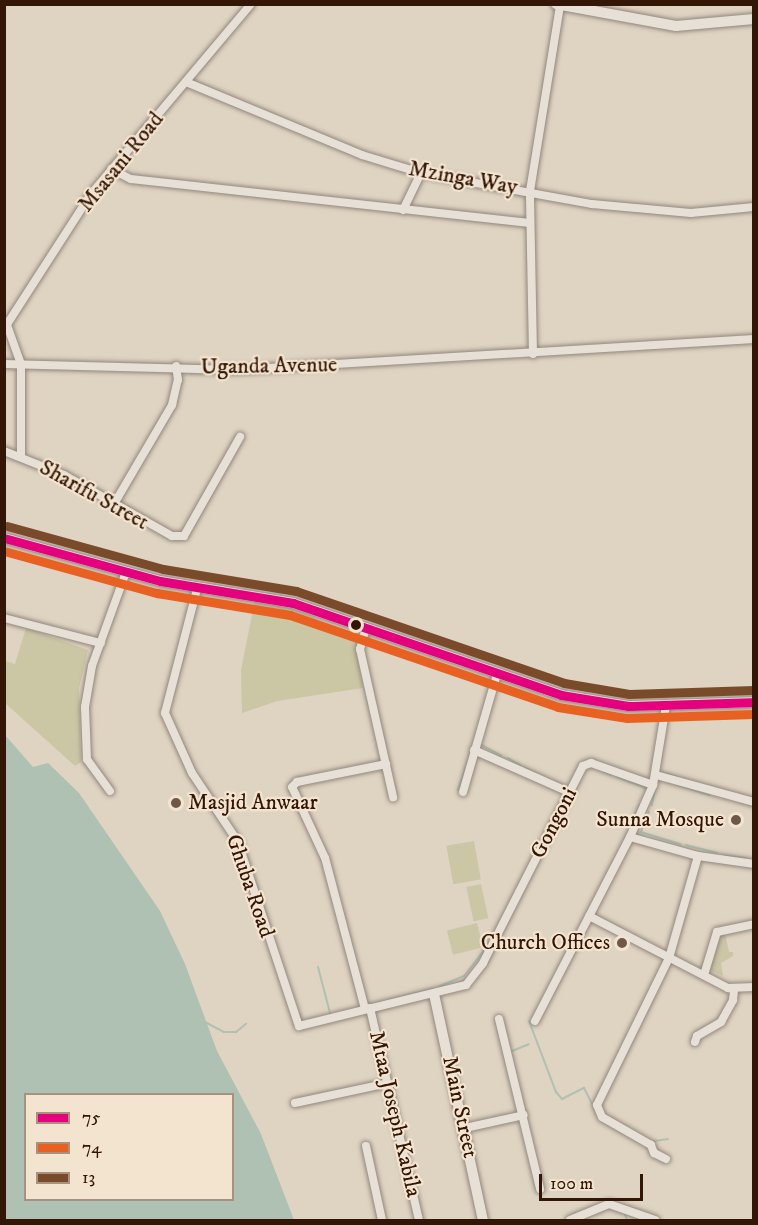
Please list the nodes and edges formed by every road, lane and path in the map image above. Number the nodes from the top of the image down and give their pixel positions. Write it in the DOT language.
graph roads {
  1 [pos="251,4"];
  2 [pos="558,5"];
  3 [pos="753,19"];
  4 [pos="186,82"];
  5 [pos="111,169"];
  6 [pos="421,173"];
  7 [pos="530,191"];
  8 [pos="753,207"];
  9 [pos="404,210"];
  10 [pos="530,223"];
  11 [pos="6,327"];
  12 [pos="753,339"];
  13 [pos="533,354"];
  14 [pos="4,364"];
  15 [pos="21,364"];
  16 [pos="176,366"];
  17 [pos="240,437"];
  18 [pos="4,451"];
  19 [pos="21,456"];
  20 [pos="114,504"];
  21 [pos="4,538"];
  22 [pos="126,572"];
  23 [pos="197,589"];
  24 [pos="4,618"];
  25 [pos="366,627"];
  26 [pos="101,643"];
  27 [pos="497,674"];
  28 [pos="753,702"];
  29 [pos="666,706"];
  30 [pos="474,750"];
  31 [pos="386,764"];
  32 [pos="656,775"];
  33 [pos="652,785"];
  34 [pos="110,791"];
  35 [pos="462,792"];
  36 [pos="568,792"];
  37 [pos="393,797"];
  38 [pos="753,802"];
  39 [pos="630,837"];
  40 [pos="698,856"];
  41 [pos="753,864"];
  42 [pos="589,916"];
  43 [pos="753,924"];
  44 [pos="669,958"];
  45 [pos="704,975"];
  46 [pos="753,987"];
  47 [pos="734,990"];
  48 [pos="434,994"];
  49 [pos="367,1009"];
  50 [pos="499,1019"];
  51 [pos="535,1021"];
  52 [pos="695,1042"];
  53 [pos="388,1083"];
  54 [pos="295,1103"];
  55 [pos="524,1115"];
  56 [pos="465,1128"];
  57 [pos="366,1146"];
  58 [pos="666,1160"];
  59 [pos="540,1189"];
  60 [pos="630,1211"];
  61 [pos="382,1221"];
  62 [pos="419,1221"];
  63 [pos="483,1221"];
  64 [pos="570,1221"];
  65 [pos="630,1221"];
  66 [pos="655,1221"];
  1 -- 4 [label="street, Msasani Road"];
  2 -- 3 [label="street"];
  2 -- 7 [label="street"];
  4 -- 5 [label="street, Msasani Road"];
  4 -- 6 [label="street, Mzinga Way"];
  5 -- 9 [label="street, Mzinga Way"];
  5 -- 11 [label="street, Msasani Road"];
  6 -- 7 [label="street, Mzinga Way"];
  6 -- 9 [label="street"];
  7 -- 8 [label="street, Mzinga Way"];
  7 -- 10 [label="street"];
  9 -- 10 [label="street, Mzinga Way"];
  10 -- 13 [label="street"];
  11 -- 15 [label="street"];
  12 -- 13 [label="street, Uganda Avenue"];
  13 -- 16 [label="street, Uganda Avenue"];
  14 -- 15 [label="street, Uganda Avenue"];
  15 -- 16 [label="street, Uganda Avenue"];
  15 -- 19 [label="street"];
  16 -- 20 [label="street"];
  17 -- 20 [label="street, Sharifu Street"];
  18 -- 19 [label="street, Sharifu Street"];
  19 -- 20 [label="street, Sharifu Street"];
  21 -- 22 [label="street"];
  22 -- 23 [label="street"];
  22 -- 26 [label="street"];
  23 -- 25 [label="street"];
  23 -- 49 [label="street, Ghuba Road"];
  24 -- 26 [label="street"];
  25 -- 27 [label="street"];
  25 -- 31 [label="street"];
  26 -- 34 [label="street"];
  27 -- 29 [label="street"];
  27 -- 30 [label="street"];
  28 -- 29 [label="street"];
  29 -- 32 [label="street"];
  30 -- 35 [label="street"];
  30 -- 36 [label="street"];
  31 -- 37 [label="street"];
  31 -- 49 [label="street, Mtaa Joseph Kabila"];
  32 -- 33 [label="street"];
  32 -- 38 [label="street"];
  33 -- 36 [label="street, Gongoni"];
  33 -- 39 [label="street"];
  36 -- 48 [label="street, Gongoni"];
  39 -- 40 [label="street"];
  39 -- 42 [label="street"];
  40 -- 41 [label="street"];
  40 -- 44 [label="street"];
  42 -- 44 [label="street"];
  42 -- 51 [label="street"];
  43 -- 45 [label="street"];
  44 -- 45 [label="street"];
  44 -- 58 [label="street"];
  45 -- 47 [label="street"];
  46 -- 47 [label="street"];
  47 -- 52 [label="street"];
  48 -- 49 [label="street, Ghuba Road"];
  48 -- 56 [label="street, Main Street"];
  49 -- 53 [label="street, Mtaa Joseph Kabila"];
  50 -- 55 [label="street"];
  53 -- 54 [label="street"];
  53 -- 62 [label="street, Mtaa Joseph Kabila"];
  55 -- 56 [label="street"];
  55 -- 59 [label="street"];
  56 -- 63 [label="street, Main Street"];
  57 -- 61 [label="street"];
  60 -- 64 [label="street"];
  60 -- 65 [label="street"];
  60 -- 66 [label="street"];
}
